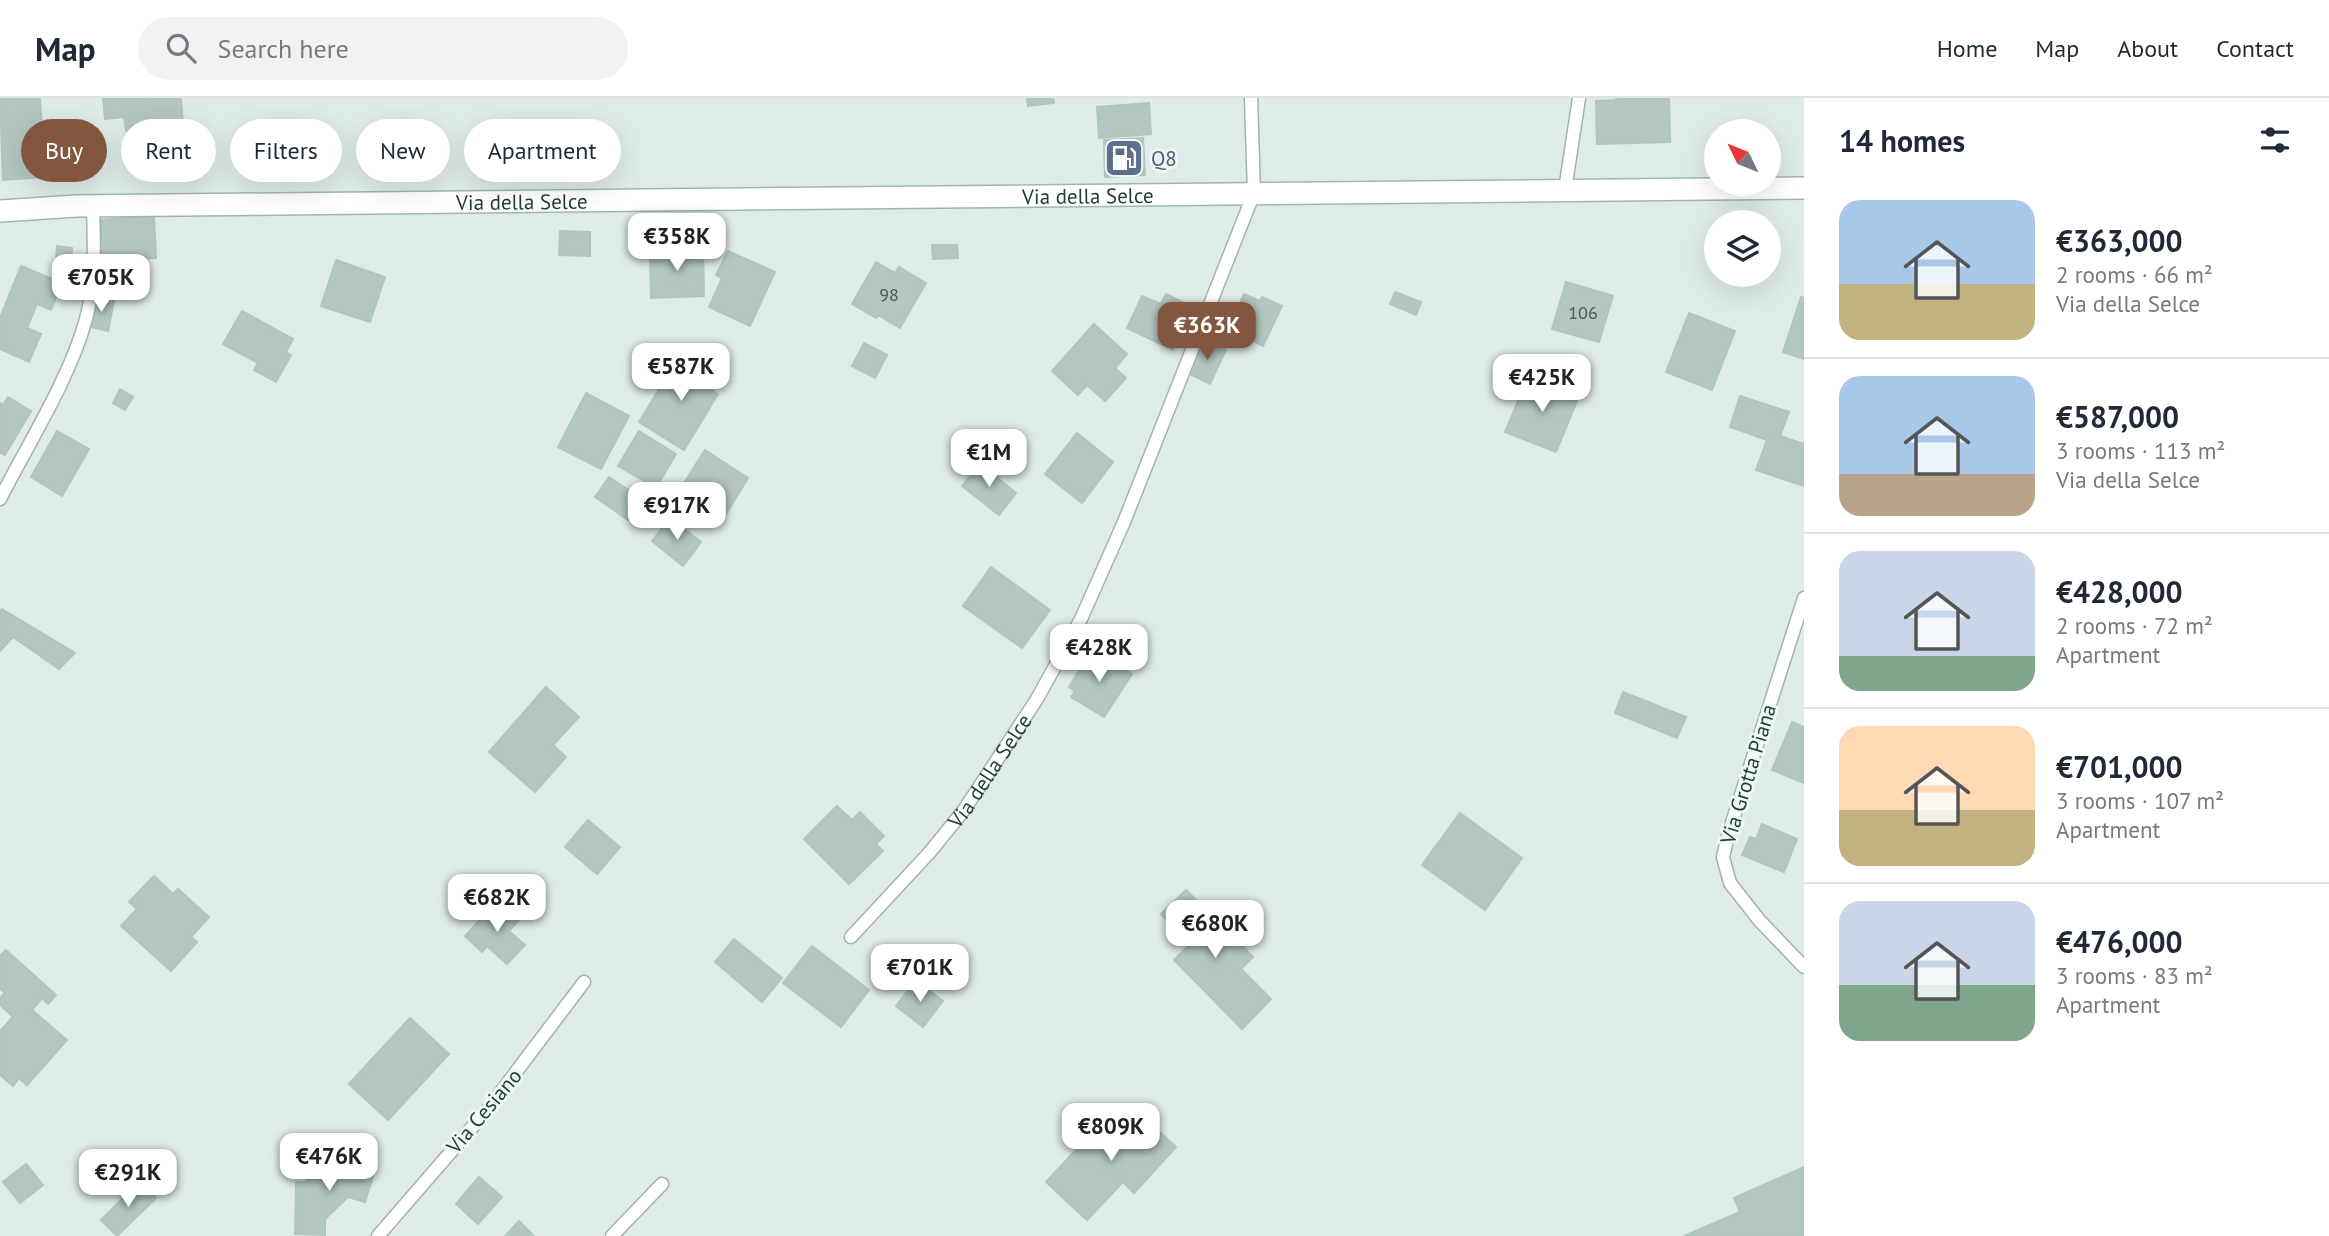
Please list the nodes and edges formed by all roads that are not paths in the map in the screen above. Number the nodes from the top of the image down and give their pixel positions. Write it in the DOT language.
graph roads {
  1 [pos="1251,98"];
  2 [pos="1579,98"];
  3 [pos="1804,188"];
  4 [pos="1565,190"];
  5 [pos="1254,193"];
  6 [pos="93,206"];
  7 [pos="0,211"];
  8 [pos="0,499"];
  9 [pos="1804,598"];
  10 [pos="851,937"];
  11 [pos="1804,967"];
  12 [pos="584,982"];
  13 [pos="662,1184"];
  14 [pos="378,1236"];
  15 [pos="612,1236"];
  1 -- 5 [label="lane"];
  2 -- 4 [label="lane"];
  3 -- 4 [label="street, Via della Selce"];
  4 -- 5 [label="street, Via della Selce"];
  5 -- 6 [label="street, Via della Selce"];
  5 -- 10 [label="lane, Via della Selce"];
  6 -- 7 [label="street, Via della Selce"];
  6 -- 8 [label="lane"];
  9 -- 11 [label="lane, Via Grotta Piana"];
  12 -- 14 [label="lane, Via Cesiano"];
  13 -- 15 [label="lane"];
}
